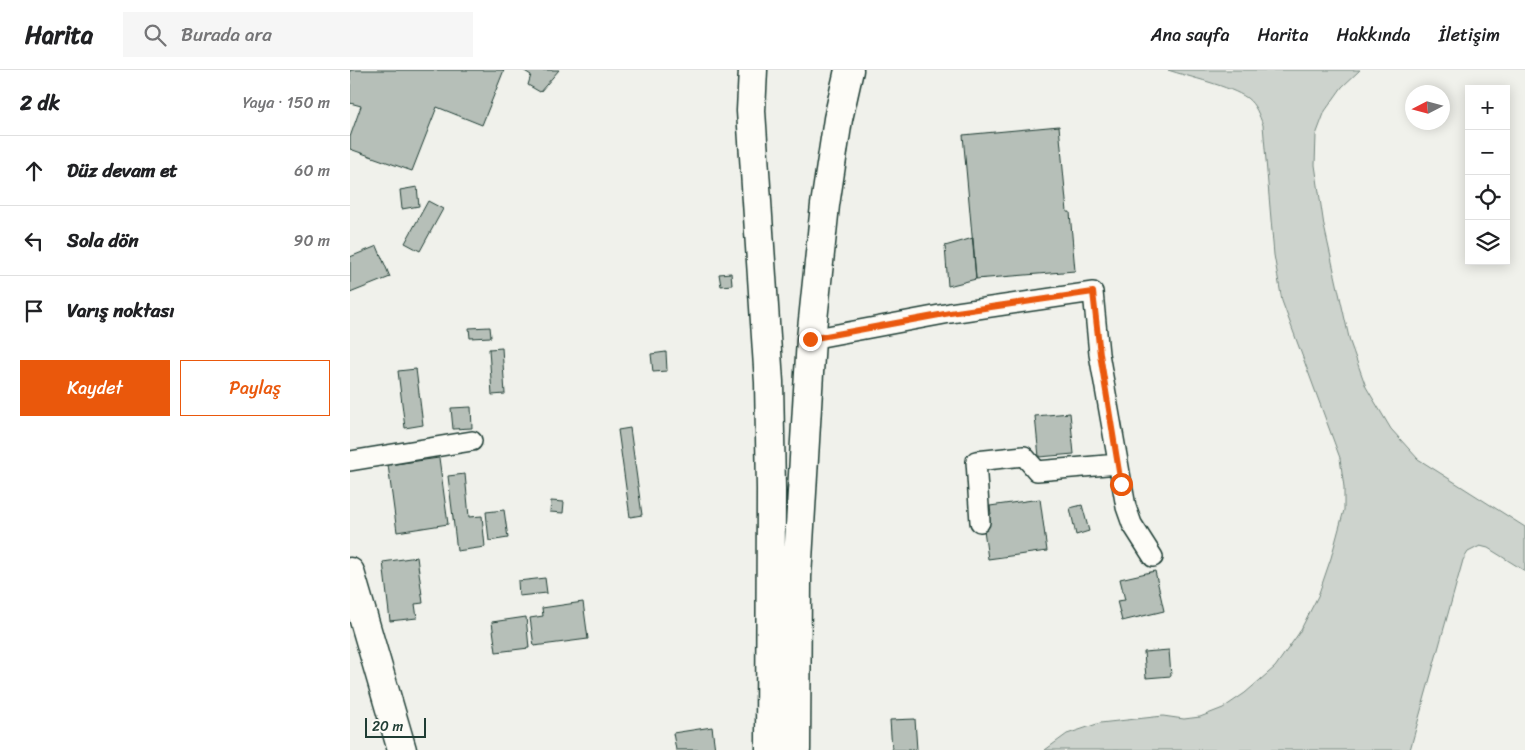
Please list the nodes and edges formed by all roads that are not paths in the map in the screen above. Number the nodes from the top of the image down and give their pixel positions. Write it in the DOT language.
graph roads {
  1 [pos="742,70"];
  2 [pos="753,70"];
  3 [pos="848,70"];
  4 [pos="751,111"];
  5 [pos="810,339"];
  6 [pos="472,441"];
  7 [pos="350,461"];
  8 [pos="1118,464"];
  9 [pos="980,522"];
  10 [pos="1153,556"];
  11 [pos="350,572"];
  12 [pos="402,750"];
  13 [pos="770,750"];
  14 [pos="796,750"];
  1 -- 4 [label="main road"];
  2 -- 4 [label="main road"];
  3 -- 5 [label="main road"];
  4 -- 13 [label="main road"];
  5 -- 8 [label="street"];
  5 -- 14 [label="main road"];
  6 -- 7 [label="street"];
  8 -- 9 [label="street"];
  8 -- 10 [label="street"];
  11 -- 12 [label="main road"];
}
